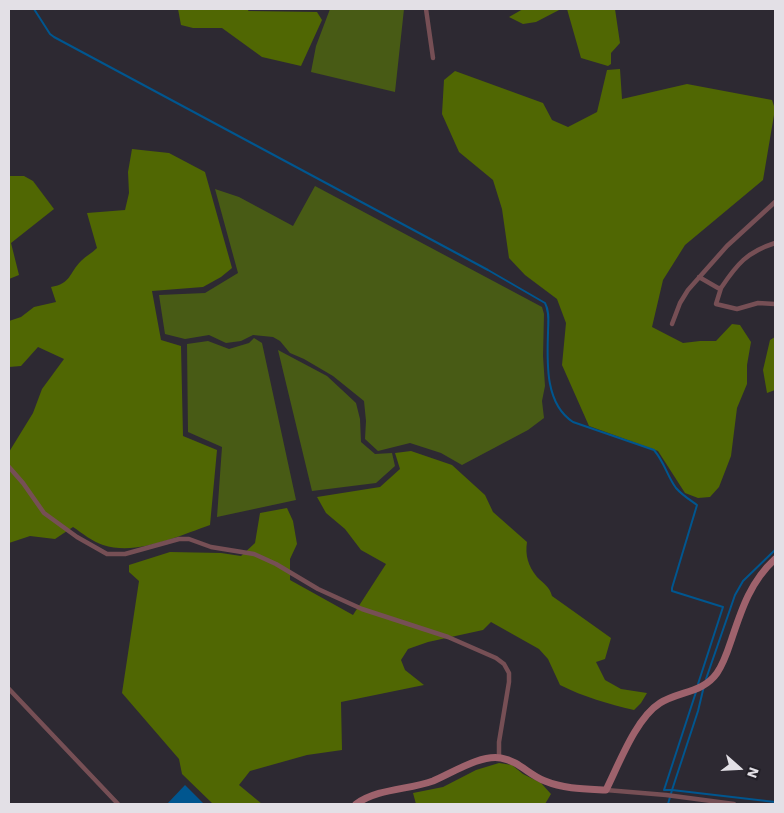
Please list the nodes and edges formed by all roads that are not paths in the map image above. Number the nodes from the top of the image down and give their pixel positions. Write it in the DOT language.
graph roads {
  1 [pos="426,9"];
  2 [pos="433,58"];
  3 [pos="775,202"];
  4 [pos="775,244"];
  5 [pos="699,277"];
  6 [pos="721,288"];
  7 [pos="716,304"];
  8 [pos="775,304"];
  9 [pos="715,310"];
  10 [pos="672,324"];
  11 [pos="9,467"];
  12 [pos="775,559"];
  13 [pos="9,689"];
  14 [pos="499,757"];
  15 [pos="606,790"];
  16 [pos="118,804"];
  17 [pos="356,804"];
  18 [pos="734,804"];
  1 -- 2 [label="street"];
  3 -- 5 [label="street"];
  4 -- 6 [label="street"];
  5 -- 6 [label="street"];
  5 -- 10 [label="street"];
  6 -- 7 [label="street"];
  7 -- 8 [label="street"];
  7 -- 9 [label="street"];
  11 -- 14 [label="street"];
  12 -- 15 [label="street"];
  13 -- 16 [label="street"];
  14 -- 15 [label="street"];
  14 -- 17 [label="street"];
  15 -- 18 [label="street"];
}
